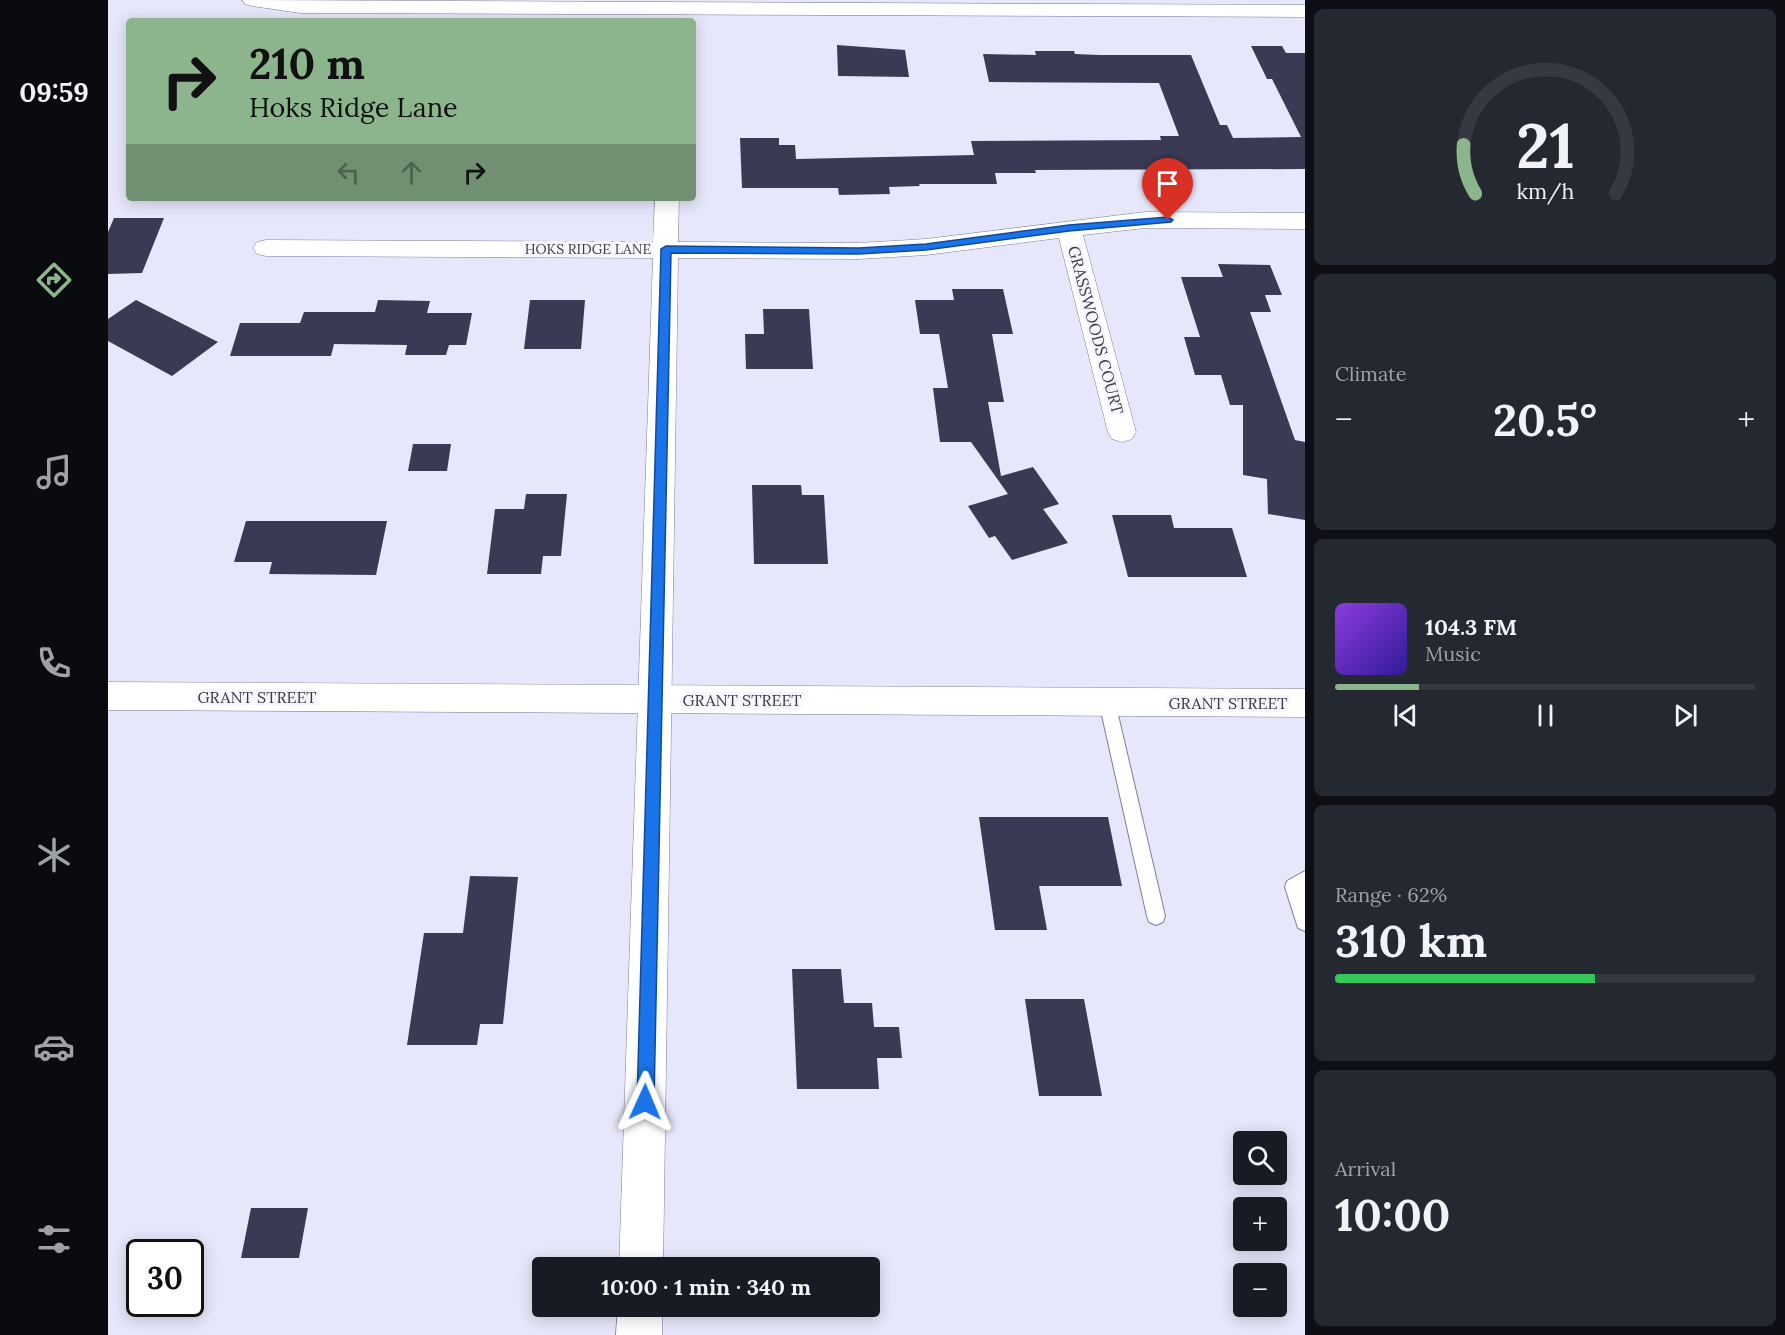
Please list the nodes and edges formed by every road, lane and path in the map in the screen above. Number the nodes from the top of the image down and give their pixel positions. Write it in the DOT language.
graph roads {
  1 [pos="252,0"];
  2 [pos="1041,5"];
  3 [pos="1305,11"];
  4 [pos="671,15"];
  5 [pos="668,201"];
  6 [pos="1305,221"];
  7 [pos="1069,228"];
  8 [pos="266,248"];
  9 [pos="666,249"];
  10 [pos="1122,432"];
  11 [pos="108,696"];
  12 [pos="656,699"];
  13 [pos="1107,702"];
  14 [pos="1305,703"];
  15 [pos="1305,880"];
  16 [pos="1156,916"];
  17 [pos="1305,922"];
  18 [pos="641,1257"];
  19 [pos="640,1317"];
  20 [pos="639,1335"];
  1 -- 4 [label="street"];
  2 -- 3 [label="street"];
  2 -- 4 [label="street"];
  5 -- 9 [label="street"];
  6 -- 7 [label="street, HOKS RIDGE LANE"];
  7 -- 9 [label="street, HOKS RIDGE LANE"];
  7 -- 10 [label="street, GRASSWOODS COURT"];
  8 -- 9 [label="street, HOKS RIDGE LANE"];
  9 -- 12 [label="street"];
  11 -- 12 [label="street, GRANT STREET"];
  12 -- 13 [label="street, GRANT STREET"];
  12 -- 18 [label="street"];
  13 -- 14 [label="street, GRANT STREET"];
  13 -- 16 [label="lane"];
  15 -- 17 [label="lane"];
  19 -- 20 [label="street"];
}
